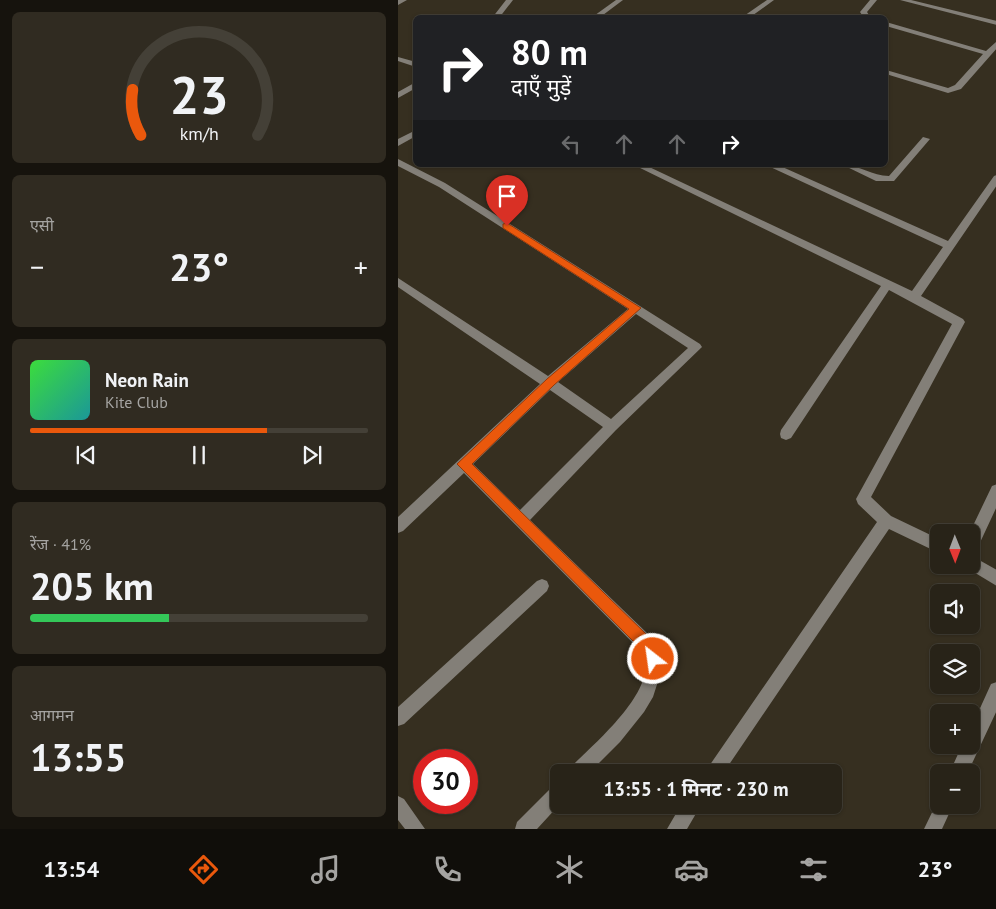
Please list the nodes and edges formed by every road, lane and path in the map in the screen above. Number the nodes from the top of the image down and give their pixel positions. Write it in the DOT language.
graph roads {
  1 [pos="404,0"];
  2 [pos="510,0"];
  3 [pos="620,0"];
  4 [pos="771,0"];
  5 [pos="874,0"];
  6 [pos="902,0"];
  7 [pos="915,1"];
  8 [pos="398,3"];
  9 [pos="498,15"];
  10 [pos="598,15"];
  11 [pos="748,15"];
  12 [pos="866,15"];
  13 [pos="996,23"];
  14 [pos="888,25"];
  15 [pos="996,43"];
  16 [pos="987,53"];
  17 [pos="398,59"];
  18 [pos="413,64"];
  19 [pos="888,73"];
  20 [pos="413,86"];
  21 [pos="398,96"];
  22 [pos="413,134"];
  23 [pos="926,139"];
  24 [pos="398,143"];
  25 [pos="398,162"];
  26 [pos="642,167"];
  27 [pos="774,167"];
  28 [pos="852,167"];
  29 [pos="996,178"];
  30 [pos="950,246"];
  31 [pos="398,282"];
  32 [pos="887,285"];
  33 [pos="914,297"];
  34 [pos="636,308"];
  35 [pos="550,382"];
  36 [pos="612,426"];
  37 [pos="786,434"];
  38 [pos="464,464"];
  39 [pos="996,490"];
  40 [pos="521,519"];
  41 [pos="886,521"];
  42 [pos="398,526"];
  43 [pos="980,526"];
  44 [pos="930,542"];
  45 [pos="980,568"];
  46 [pos="996,579"];
  47 [pos="542,586"];
  48 [pos="996,690"];
  49 [pos="398,718"];
  50 [pos="980,727"];
  51 [pos="586,764"];
  52 [pos="719,764"];
  53 [pos="550,802"];
  54 [pos="398,805"];
  55 [pos="686,814"];
  56 [pos="940,814"];
  57 [pos="416,829"];
  58 [pos="524,829"];
  59 [pos="676,829"];
  60 [pos="933,829"];
  1 -- 8 [label="street"];
  2 -- 9 [label="street"];
  3 -- 10 [label="street"];
  4 -- 11 [label="street"];
  5 -- 12 [label="street"];
  6 -- 7 [label="street"];
  7 -- 13 [label="street"];
  14 -- 16 [label="street"];
  15 -- 16 [label="street"];
  16 -- 19 [label="street"];
  17 -- 18 [label="street"];
  20 -- 21 [label="street"];
  22 -- 24 [label="street"];
  23 -- 28 [label="street"];
  25 -- 34 [label="street"];
  26 -- 32 [label="street"];
  27 -- 30 [label="street"];
  29 -- 30 [label="street"];
  30 -- 33 [label="street"];
  31 -- 35 [label="street"];
  32 -- 33 [label="street"];
  32 -- 37 [label="street"];
  33 -- 41 [label="street"];
  34 -- 35 [label="street"];
  34 -- 36 [label="street"];
  35 -- 36 [label="street"];
  35 -- 38 [label="street"];
  36 -- 40 [label="street"];
  38 -- 40 [label="street"];
  38 -- 42 [label="street"];
  39 -- 43 [label="street"];
  40 -- 51 [label="street"];
  41 -- 44 [label="street"];
  41 -- 52 [label="street"];
  45 -- 46 [label="street"];
  47 -- 49 [label="street"];
  48 -- 50 [label="street"];
  53 -- 58 [label="street"];
  54 -- 57 [label="street"];
  55 -- 59 [label="street"];
  56 -- 60 [label="street"];
}
